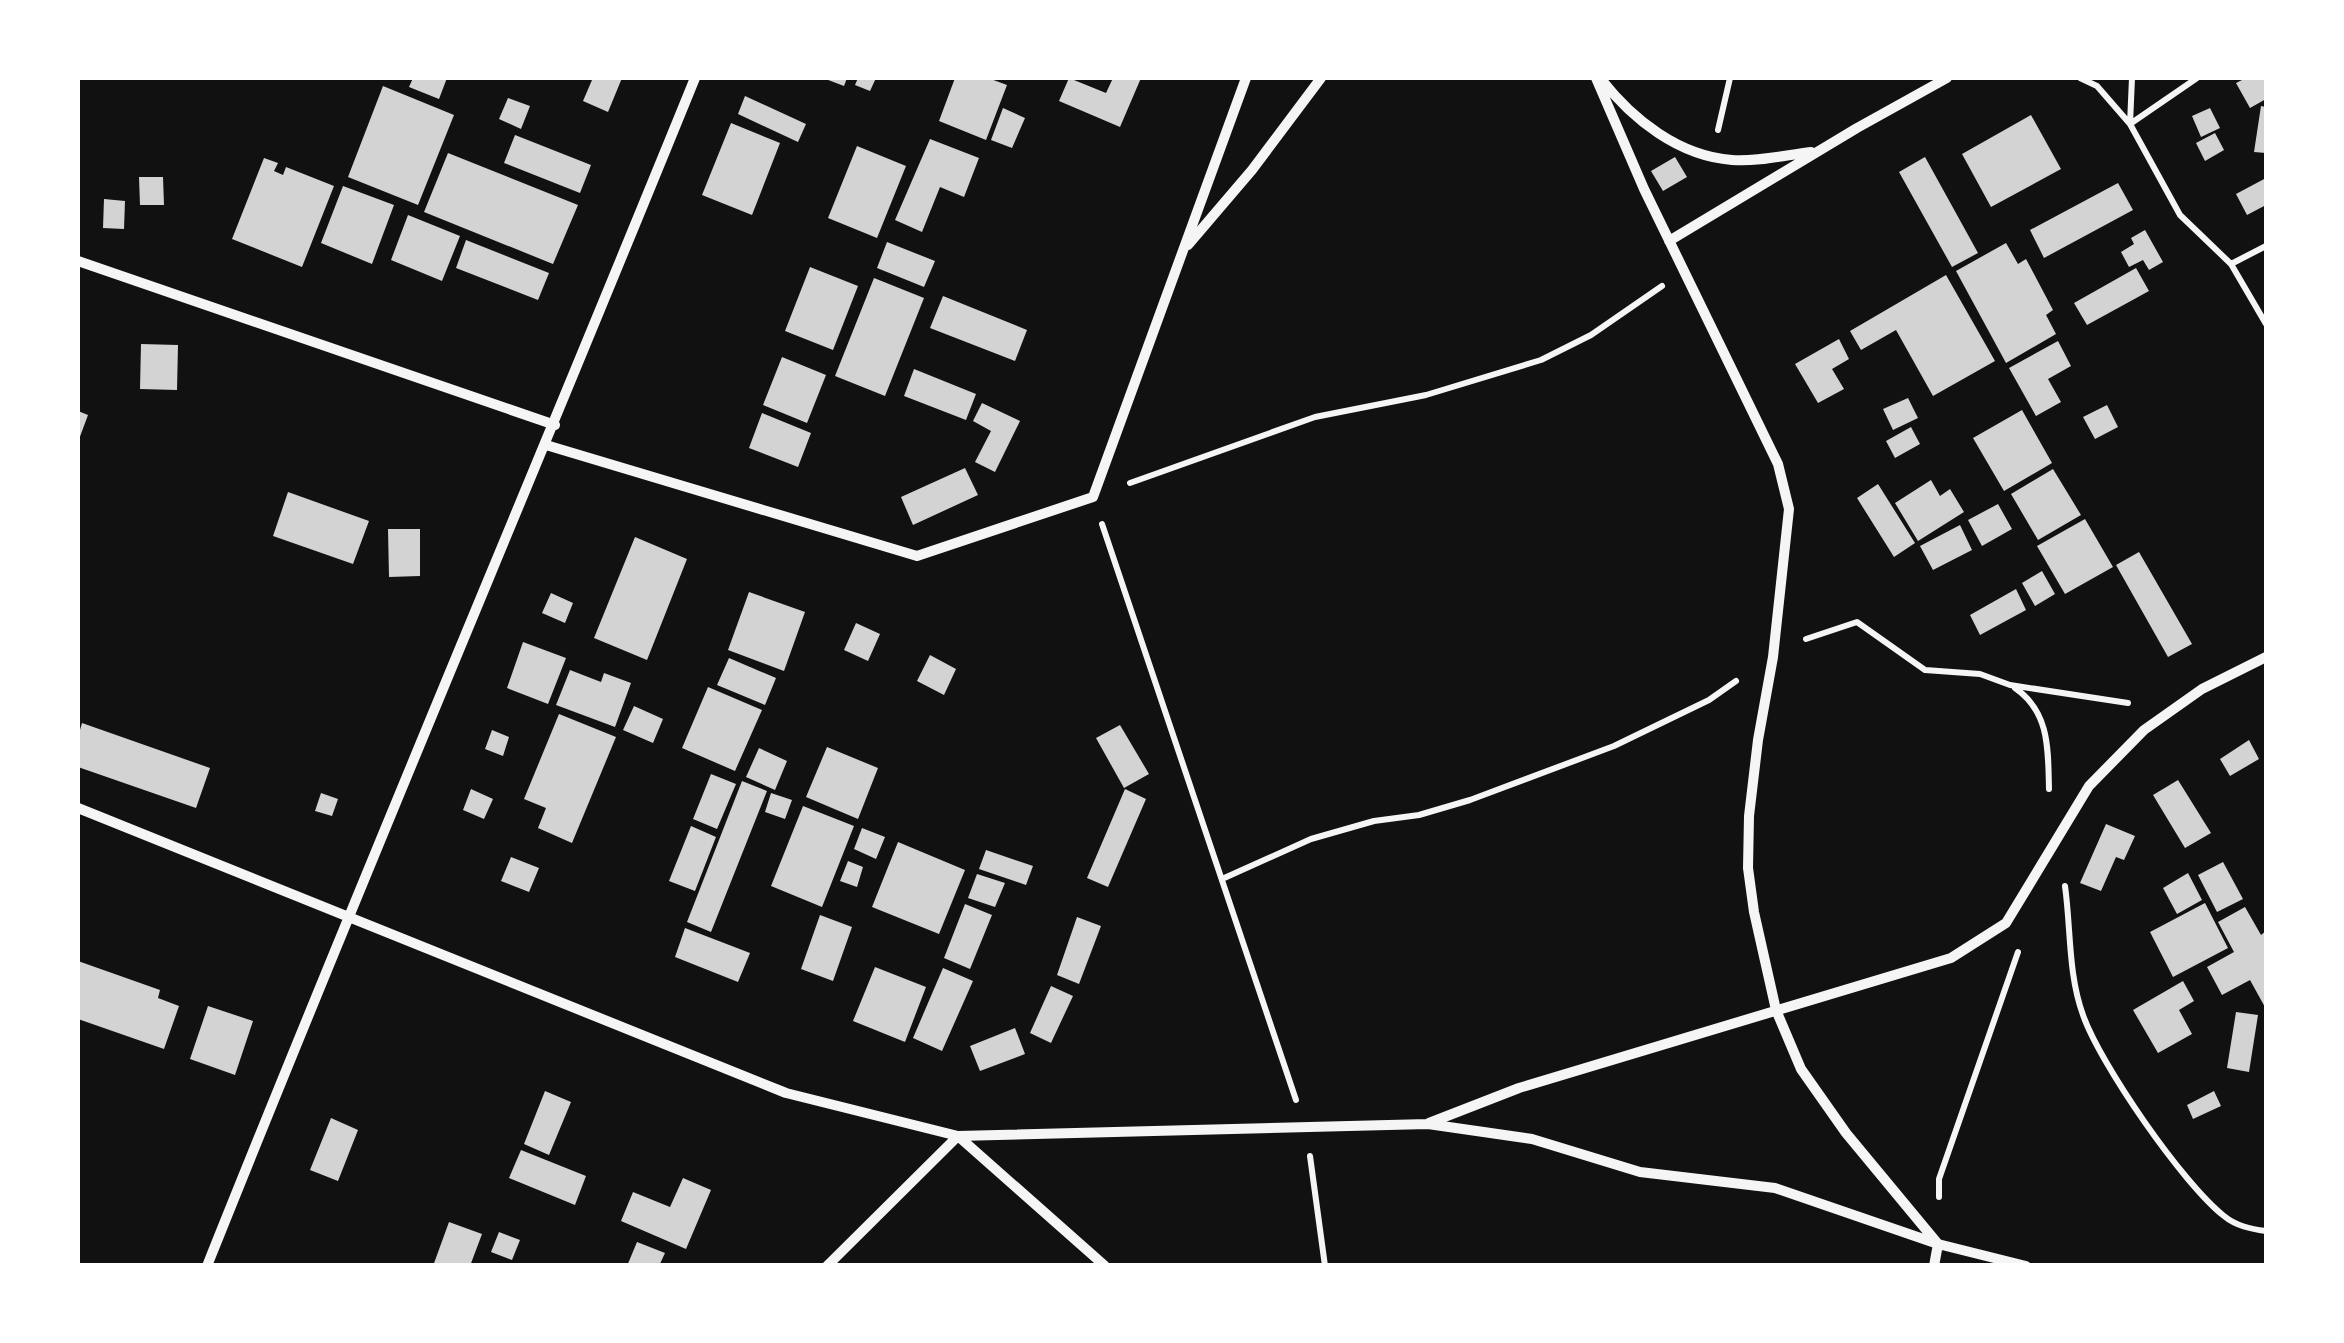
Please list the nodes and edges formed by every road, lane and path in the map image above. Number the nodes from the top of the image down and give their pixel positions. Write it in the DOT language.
graph roads {
  1 [pos="696,78"];
  2 [pos="1246,78"];
  3 [pos="1321,78"];
  4 [pos="1598,78"];
  5 [pos="1947,78"];
  6 [pos="2080,78"];
  7 [pos="2132,78"];
  8 [pos="2197,78"];
  9 [pos="2130,124"];
  10 [pos="1817,152"];
  11 [pos="1669,241"];
  12 [pos="2266,246"];
  13 [pos="1182,252"];
  14 [pos="78,261"];
  15 [pos="2231,264"];
  16 [pos="1684,272"];
  17 [pos="2266,324"];
  18 [pos="555,424"];
  19 [pos="546,444"];
  20 [pos="1093,497"];
  21 [pos="1773,657"];
  22 [pos="2266,657"];
  23 [pos="2010,684"];
  24 [pos="2179,705"];
  25 [pos="2050,793"];
  26 [pos="78,808"];
  27 [pos="2059,838"];
  28 [pos="1222,878"];
  29 [pos="346,916"];
  30 [pos="2019,950"];
  31 [pos="1776,1010"];
  32 [pos="1428,1124"];
  33 [pos="1306,1127"];
  34 [pos="958,1136"];
  35 [pos="2266,1230"];
  36 [pos="1938,1244"];
  37 [pos="206,1266"];
  38 [pos="827,1266"];
  39 [pos="1105,1266"];
  40 [pos="1325,1266"];
  41 [pos="1934,1266"];
  42 [pos="2026,1266"];
  1 -- 18 [label="street"];
  2 -- 13 [label="street"];
  3 -- 13 [label="street"];
  4 -- 10 [label="street"];
  4 -- 11 [label="street"];
  5 -- 10 [label="street"];
  6 -- 9 [label="path"];
  7 -- 9 [label="path"];
  8 -- 9 [label="path"];
  9 -- 15 [label="path"];
  10 -- 11 [label="street"];
  11 -- 16 [label="street"];
  12 -- 15 [label="path"];
  13 -- 20 [label="street"];
  14 -- 18 [label="street"];
  15 -- 17 [label="path"];
  16 -- 20 [label="path"];
  16 -- 21 [label="street"];
  18 -- 19 [label="street"];
  19 -- 20 [label="street"];
  19 -- 29 [label="street"];
  20 -- 28 [label="path"];
  21 -- 23 [label="path"];
  21 -- 28 [label="path"];
  21 -- 31 [label="street"];
  22 -- 24 [label="street"];
  23 -- 24 [label="path"];
  23 -- 25 [label="path"];
  24 -- 27 [label="street"];
  26 -- 29 [label="street"];
  27 -- 31 [label="street"];
  27 -- 35 [label="path"];
  28 -- 33 [label="path"];
  29 -- 34 [label="street"];
  29 -- 37 [label="street"];
  30 -- 36 [label="path"];
  31 -- 32 [label="street"];
  31 -- 36 [label="street"];
  32 -- 33 [label="street"];
  32 -- 36 [label="street"];
  33 -- 34 [label="street"];
  33 -- 40 [label="path"];
  34 -- 38 [label="street"];
  34 -- 39 [label="street"];
  36 -- 41 [label="street"];
  36 -- 42 [label="street"];
}
